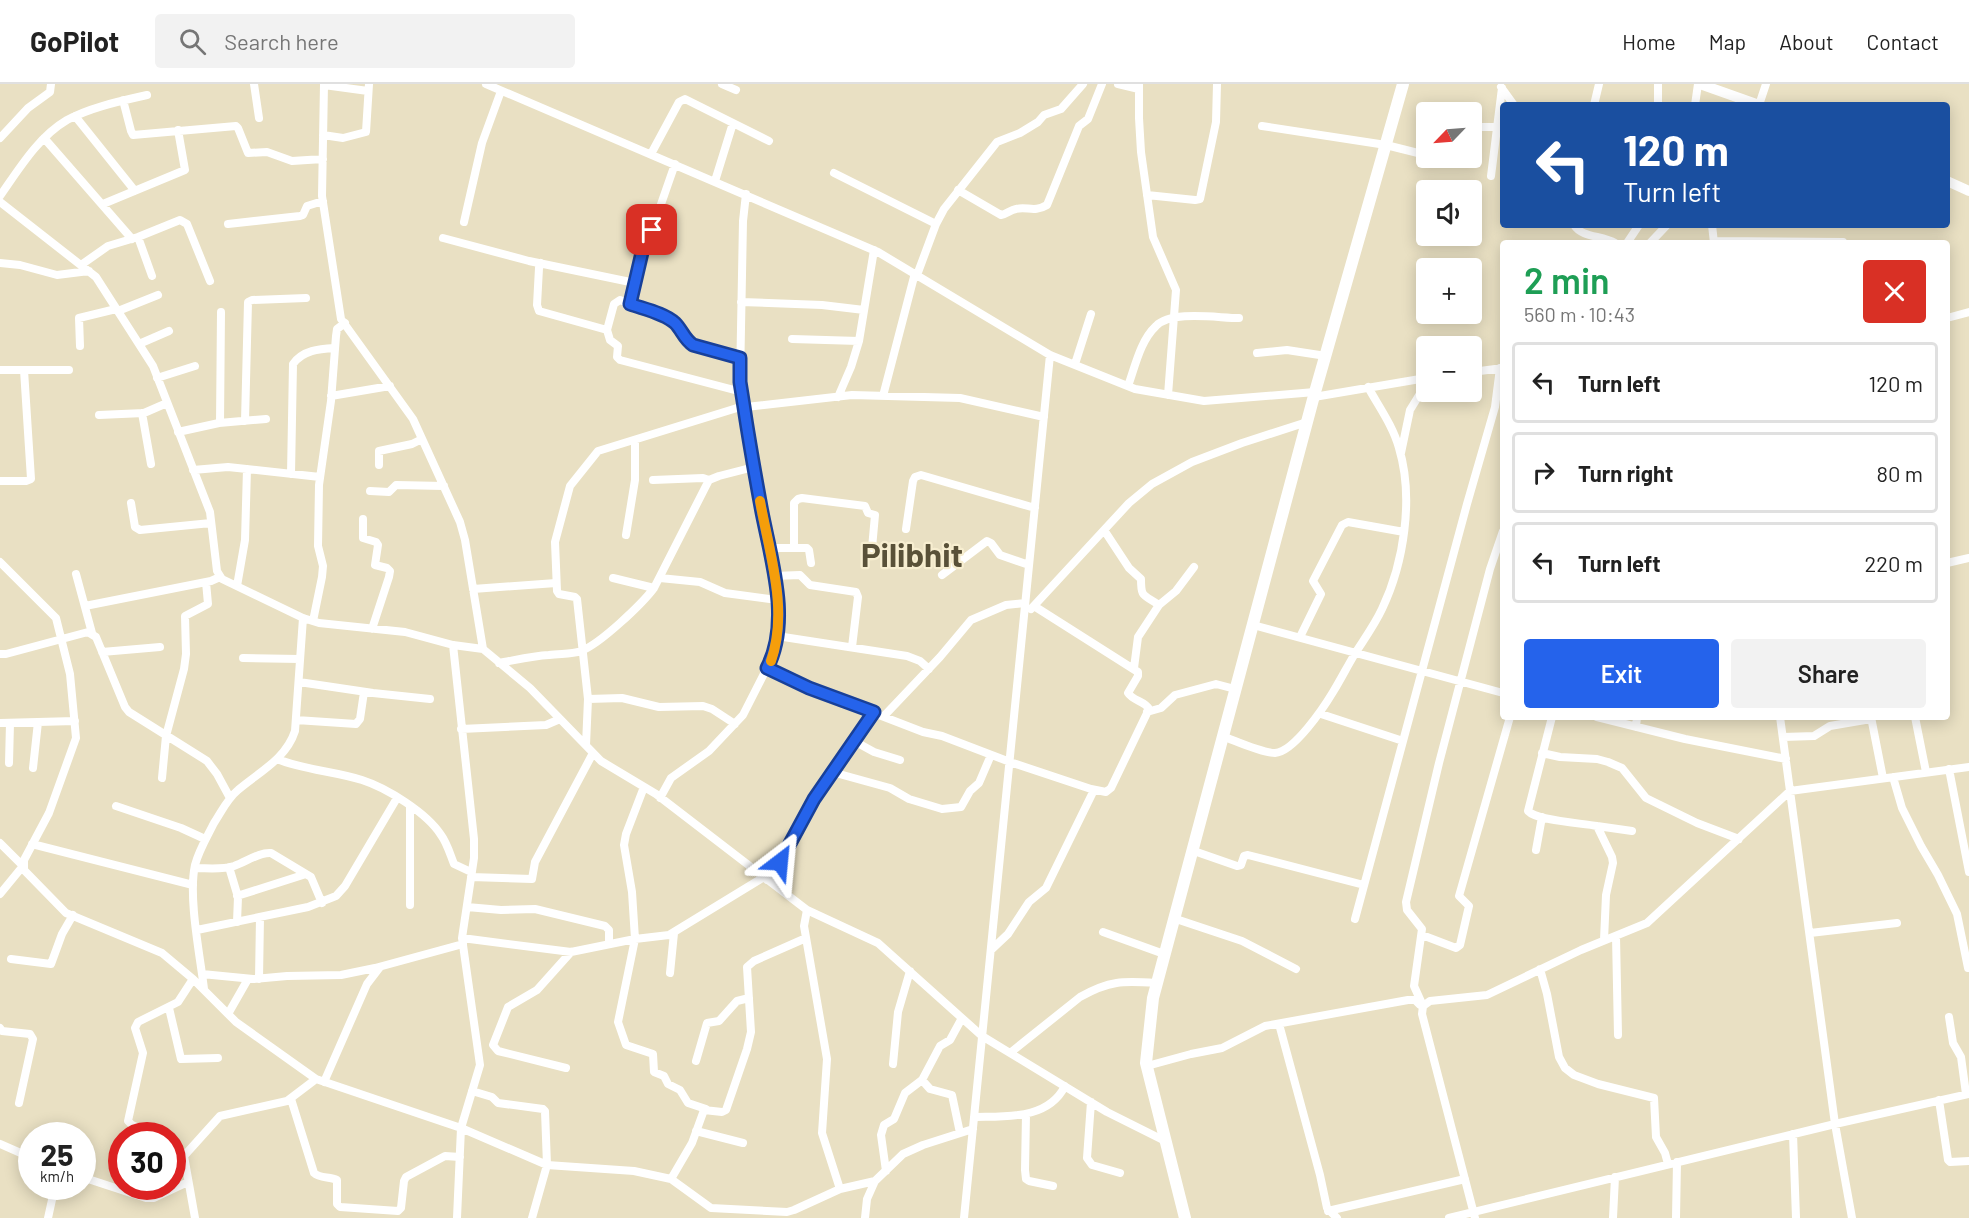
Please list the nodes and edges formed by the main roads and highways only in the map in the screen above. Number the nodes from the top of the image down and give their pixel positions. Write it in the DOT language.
graph roads {
  1 [pos="1403,84"];
  2 [pos="1185,1218"];
  1 -- 2 [label="main road"];
}
